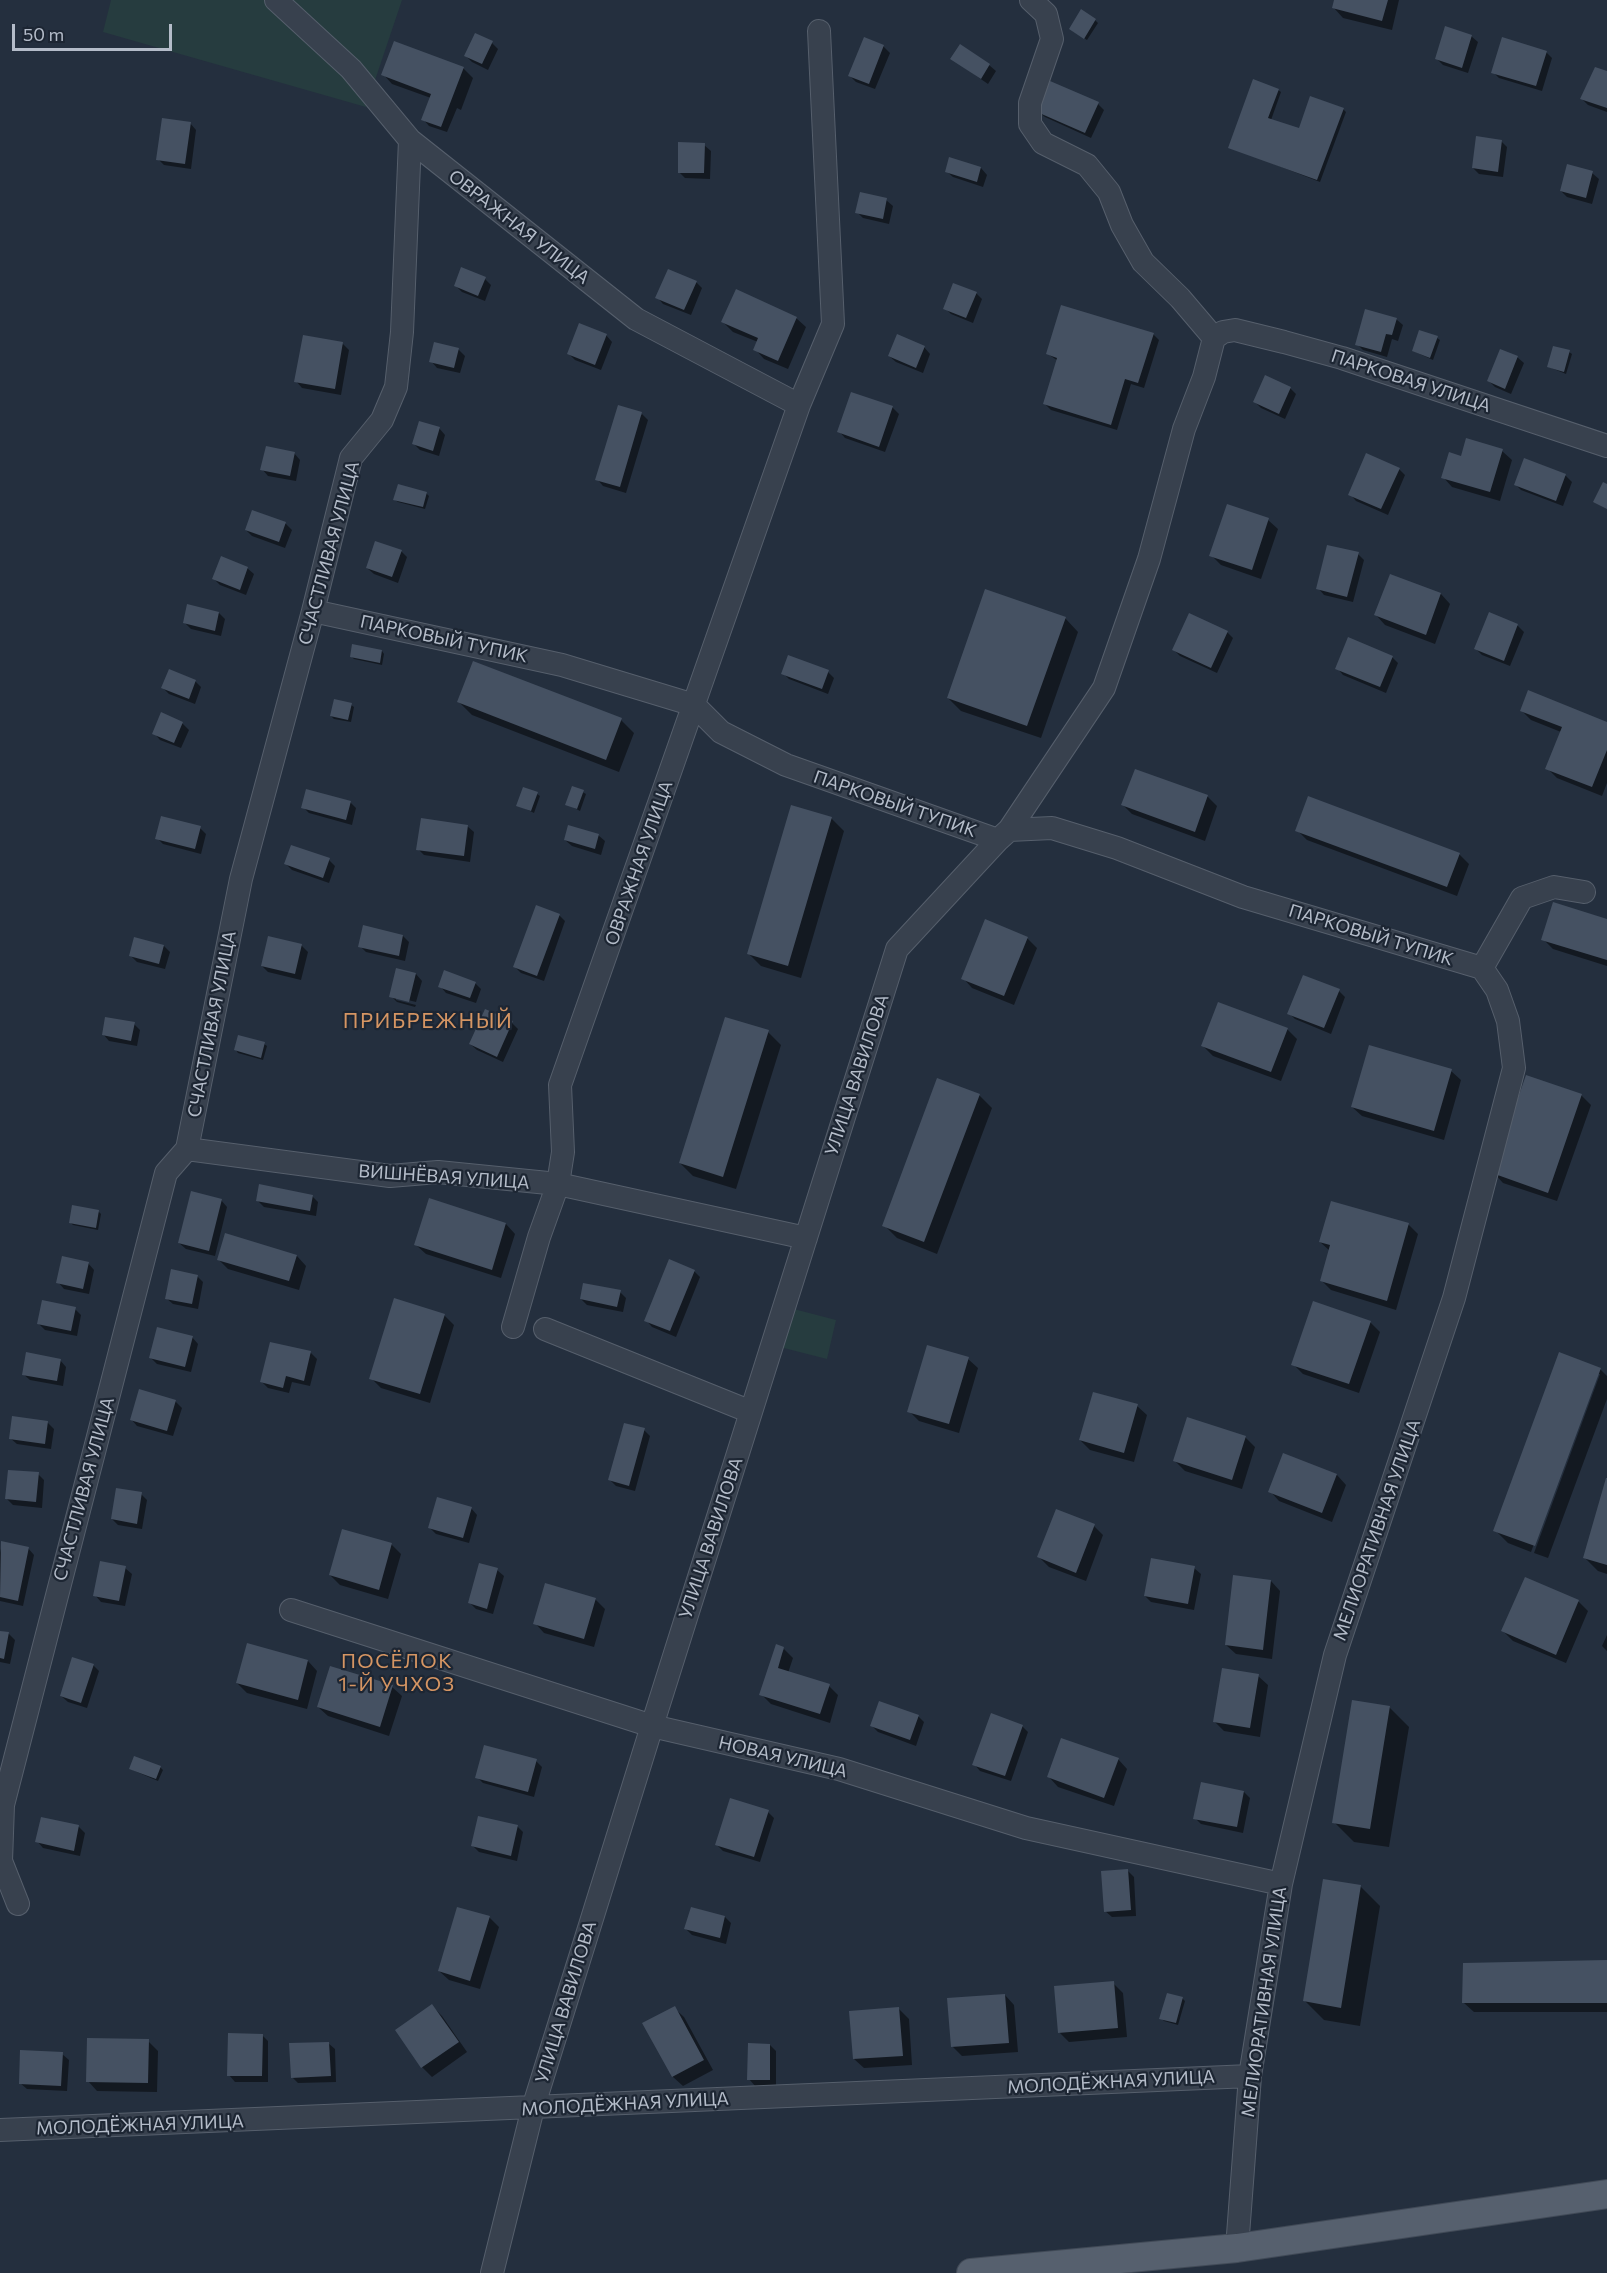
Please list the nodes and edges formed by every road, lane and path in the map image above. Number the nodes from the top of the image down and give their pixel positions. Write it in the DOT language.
graph roads {
  1 [pos="276,0"];
  2 [pos="1031,0"];
  3 [pos="819,31"];
  4 [pos="410,140"];
  5 [pos="1214,338"];
  6 [pos="799,405"];
  7 [pos="1607,446"];
  8 [pos="313,611"];
  9 [pos="694,705"];
  10 [pos="1003,835"];
  11 [pos="1584,892"];
  12 [pos="1482,968"];
  13 [pos="187,1149"];
  14 [pos="558,1184"];
  15 [pos="806,1238"];
  16 [pos="513,1327"];
  17 [pos="545,1329"];
  18 [pos="751,1412"];
  19 [pos="291,1610"];
  20 [pos="652,1726"];
  21 [pos="1281,1884"];
  22 [pos="18,1904"];
  23 [pos="1250,2076"];
  24 [pos="533,2108"];
  25 [pos="0,2130"];
  26 [pos="1607,2194"];
  27 [pos="1237,2248"];
  28 [pos="492,2273"];
  29 [pos="970,2273"];
  1 -- 4 [label="street, ОВРАЖНАЯ УЛИЦА"];
  2 -- 5 [label="street"];
  3 -- 6 [label="street, ОВРАЖНАЯ УЛИЦА"];
  4 -- 6 [label="street, ОВРАЖНАЯ УЛИЦА"];
  4 -- 8 [label="street, СЧАСТЛИВАЯ УЛИЦА"];
  5 -- 7 [label="street, ПАРКОВАЯ УЛИЦА"];
  5 -- 10 [label="street, УЛИЦА ВАВИЛОВА"];
  6 -- 9 [label="street, ОВРАЖНАЯ УЛИЦА"];
  8 -- 9 [label="street, ПАРКОВЫЙ ТУПИК"];
  8 -- 13 [label="street, СЧАСТЛИВАЯ УЛИЦА"];
  9 -- 10 [label="street, ПАРКОВЫЙ ТУПИК"];
  9 -- 14 [label="street, ОВРАЖНАЯ УЛИЦА"];
  10 -- 12 [label="street, ПАРКОВЫЙ ТУПИК"];
  10 -- 15 [label="street, УЛИЦА ВАВИЛОВА"];
  11 -- 12 [label="street"];
  12 -- 21 [label="street, МЕЛИОРАТИВНАЯ УЛИЦА"];
  13 -- 14 [label="street, ВИШНЁВАЯ УЛИЦА"];
  13 -- 22 [label="street, СЧАСТЛИВАЯ УЛИЦА"];
  14 -- 15 [label="street, ВИШНЁВАЯ УЛИЦА"];
  14 -- 16 [label="street, ОВРАЖНАЯ УЛИЦА"];
  15 -- 18 [label="street, УЛИЦА ВАВИЛОВА"];
  17 -- 18 [label="street"];
  18 -- 20 [label="street, УЛИЦА ВАВИЛОВА"];
  19 -- 20 [label="street, НОВАЯ УЛИЦА"];
  20 -- 21 [label="street, НОВАЯ УЛИЦА"];
  20 -- 24 [label="street, УЛИЦА ВАВИЛОВА"];
  21 -- 23 [label="street, МЕЛИОРАТИВНАЯ УЛИЦА"];
  23 -- 24 [label="street, МОЛОДЁЖНАЯ УЛИЦА"];
  23 -- 27 [label="street, МЕЛИОРАТИВНАЯ УЛИЦА"];
  24 -- 25 [label="street, МОЛОДЁЖНАЯ УЛИЦА"];
  24 -- 28 [label="street, УЛИЦА ВАВИЛОВА"];
  26 -- 27 [label="main road"];
  27 -- 29 [label="main road"];
}
